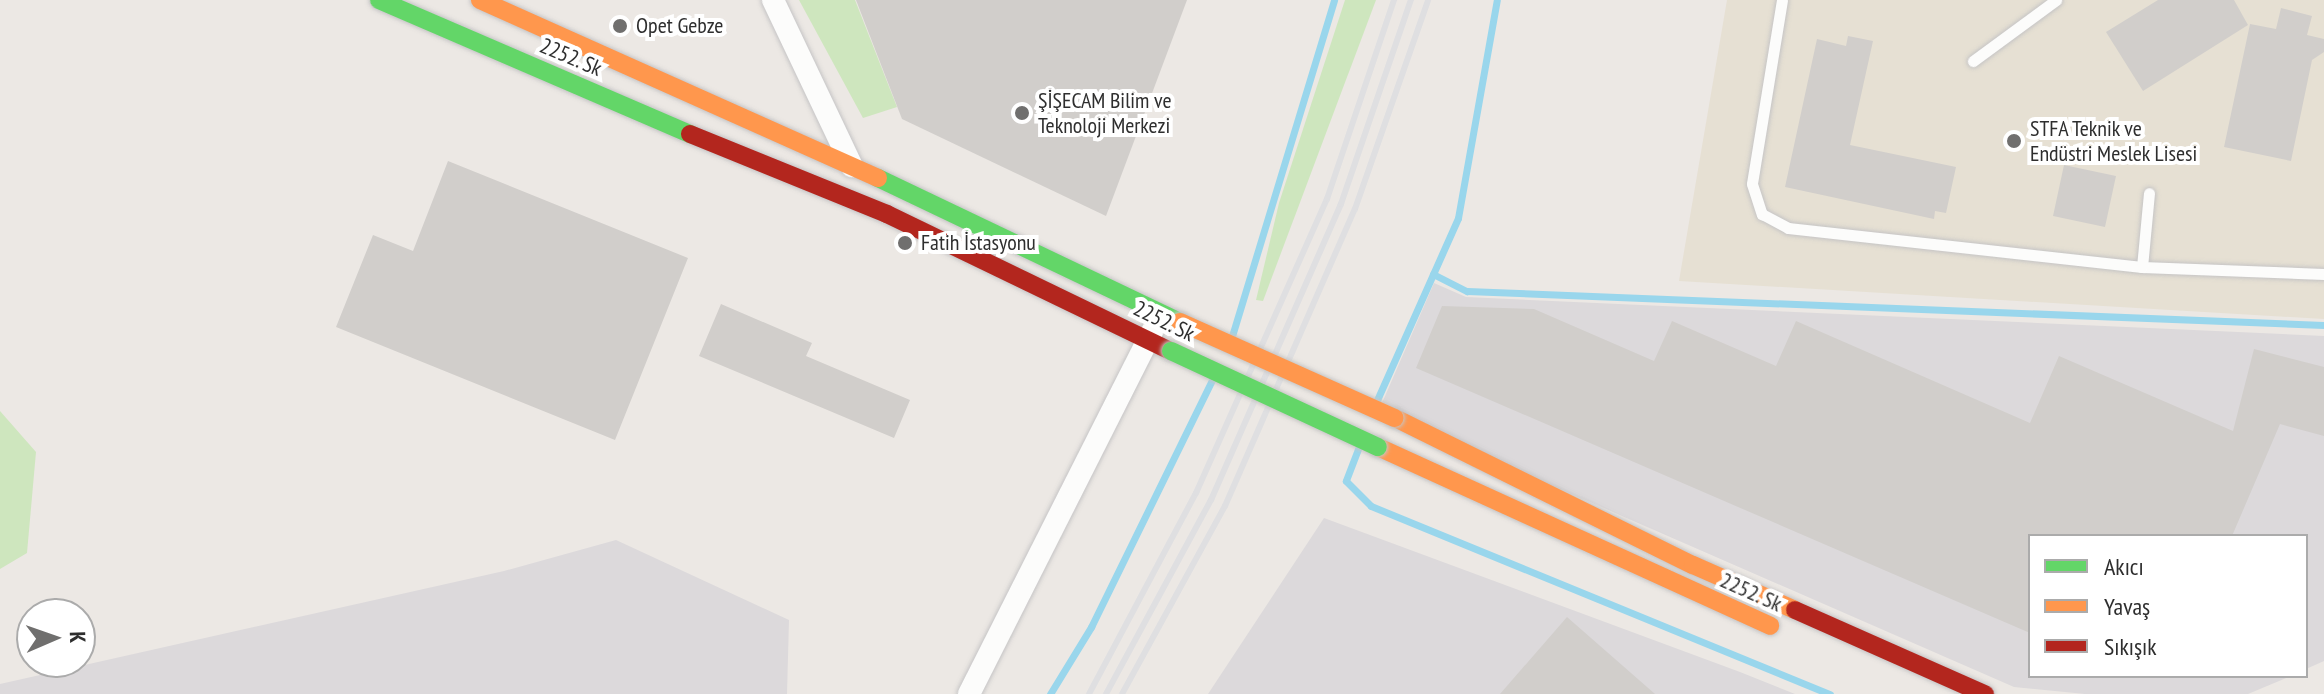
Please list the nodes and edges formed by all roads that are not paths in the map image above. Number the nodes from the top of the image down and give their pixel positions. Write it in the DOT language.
graph roads {
  1 [pos="379,0"];
  2 [pos="480,0"];
  3 [pos="773,0"];
  4 [pos="1782,0"];
  5 [pos="2056,0"];
  6 [pos="1973,61"];
  7 [pos="853,167"];
  8 [pos="2149,193"];
  9 [pos="2142,267"];
  10 [pos="2324,274"];
  11 [pos="1171,317"];
  12 [pos="1147,340"];
  13 [pos="1781,632"];
  14 [pos="969,694"];
  15 [pos="1985,694"];
  1 -- 12 [label="main road, 2252. Sk"];
  2 -- 7 [label="main road, 2252. Sk"];
  3 -- 7 [label="street"];
  4 -- 9 [label="lane"];
  5 -- 6 [label="lane"];
  7 -- 11 [label="main road, 2252. Sk"];
  8 -- 9 [label="lane"];
  9 -- 10 [label="lane"];
  11 -- 12 [label="street"];
  11 -- 15 [label="main road, 2252. Sk, bridge"];
  12 -- 13 [label="main road, 2252. Sk, bridge"];
  12 -- 14 [label="street"];
}
